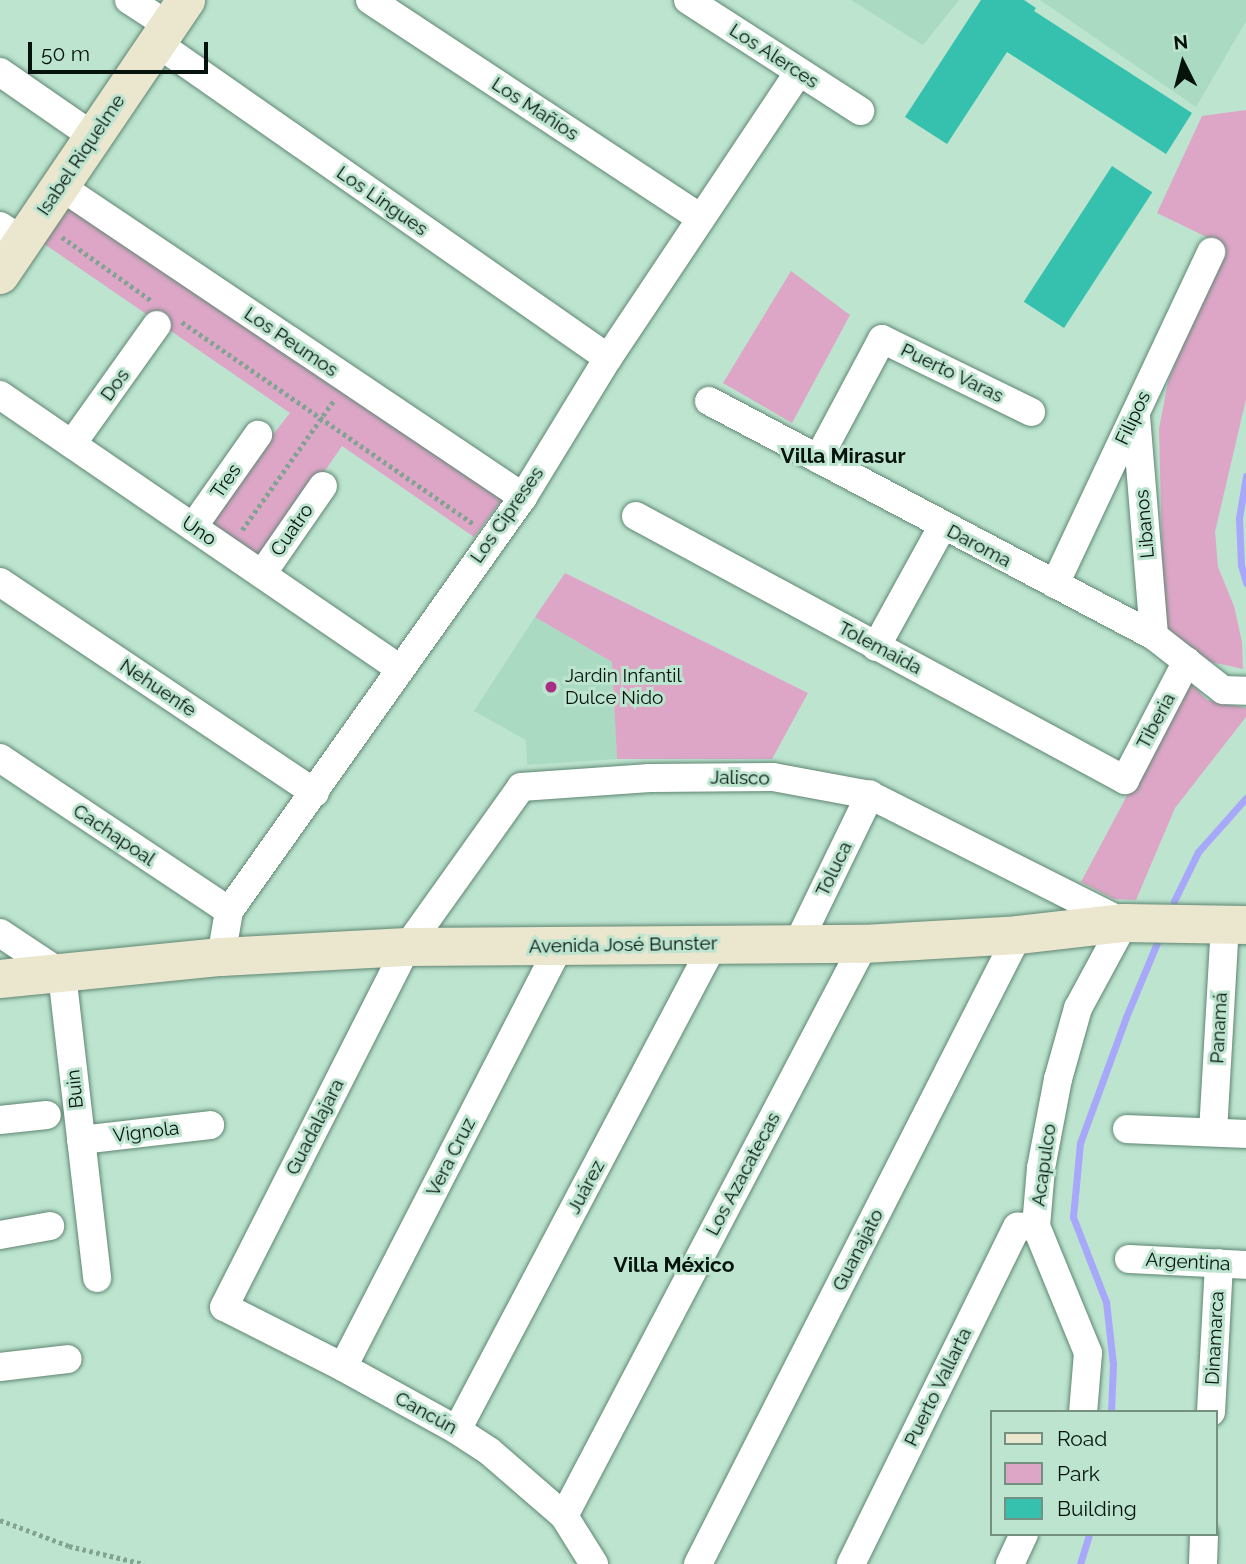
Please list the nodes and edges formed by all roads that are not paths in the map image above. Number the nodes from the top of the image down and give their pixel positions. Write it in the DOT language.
graph roads {
  1 [pos="129,0"];
  2 [pos="370,0"];
  3 [pos="688,0"];
  4 [pos="170,23"];
  5 [pos="0,72"];
  6 [pos="799,72"];
  7 [pos="860,111"];
  8 [pos="94,137"];
  9 [pos="60,186"];
  10 [pos="700,218"];
  11 [pos="20,229"];
  12 [pos="1211,252"];
  13 [pos="0,275"];
  14 [pos="164,316"];
  15 [pos="608,358"];
  16 [pos="0,395"];
  17 [pos="709,401"];
  18 [pos="1031,411"];
  19 [pos="1136,413"];
  20 [pos="258,435"];
  21 [pos="72,444"];
  22 [pos="818,459"];
  23 [pos="323,486"];
  24 [pos="523,497"];
  25 [pos="636,516"];
  26 [pos="193,527"];
  27 [pos="942,527"];
  28 [pos="262,574"];
  29 [pos="0,582"];
  30 [pos="1055,584"];
  31 [pos="1154,636"];
  32 [pos="876,647"];
  33 [pos="1187,661"];
  34 [pos="399,668"];
  35 [pos="1246,691"];
  36 [pos="0,758"];
  37 [pos="1125,780"];
  38 [pos="315,793"];
  39 [pos="870,795"];
  40 [pos="229,911"];
  41 [pos="1124,923"];
  42 [pos="1235,924"];
  43 [pos="0,933"];
  44 [pos="1018,935"];
  45 [pos="714,943"];
  46 [pos="798,943"];
  47 [pos="864,944"];
  48 [pos="559,946"];
  49 [pos="407,947"];
  50 [pos="221,957"];
  51 [pos="62,974"];
  52 [pos="0,979"];
  53 [pos="47,1115"];
  54 [pos="0,1120"];
  55 [pos="210,1125"];
  56 [pos="1127,1129"];
  57 [pos="1213,1132"];
  58 [pos="1246,1134"];
  59 [pos="81,1140"];
  60 [pos="50,1226"];
  61 [pos="1036,1226"];
  62 [pos="0,1235"];
  63 [pos="1129,1259"];
  64 [pos="1233,1264"];
  65 [pos="97,1278"];
  66 [pos="224,1307"];
  67 [pos="68,1359"];
  68 [pos="0,1367"];
  69 [pos="343,1367"];
  70 [pos="1083,1410"];
  71 [pos="1211,1410"];
  72 [pos="457,1430"];
  73 [pos="564,1516"];
  74 [pos="1023,1536"];
  75 [pos="1204,1536"];
  76 [pos="593,1564"];
  77 [pos="698,1564"];
  78 [pos="851,1564"];
  79 [pos="1010,1564"];
  80 [pos="1203,1564"];
  1 -- 4 [label="street, Los Lingues"];
  2 -- 10 [label="street, Los Mañíos"];
  3 -- 6 [label="street, Los Alerces"];
  4 -- 8 [label="street, Isabel Riquelme"];
  4 -- 15 [label="street, Los Lingues"];
  5 -- 8 [label="street"];
  6 -- 7 [label="street, Los Alerces"];
  6 -- 10 [label="street, Los Cipreses"];
  8 -- 9 [label="street, Isabel Riquelme"];
  9 -- 11 [label="street, Isabel Riquelme"];
  9 -- 24 [label="street, Los Peumos"];
  10 -- 15 [label="street, Los Cipreses"];
  11 -- 13 [label="street, Isabel Riquelme"];
  12 -- 19 [label="street, Filipos"];
  14 -- 21 [label="street, Dos"];
  15 -- 24 [label="street, Los Cipreses"];
  16 -- 21 [label="street, Uno"];
  17 -- 22 [label="street, Daroma"];
  18 -- 22 [label="street, Puerto Varas"];
  19 -- 30 [label="street, Filipos"];
  19 -- 31 [label="street, Libanos"];
  20 -- 26 [label="street, Tres"];
  21 -- 26 [label="street, Uno"];
  22 -- 27 [label="street, Daroma"];
  23 -- 28 [label="street, Cuatro"];
  24 -- 34 [label="street, Los Cipreses"];
  25 -- 32 [label="street, Tolemaida"];
  26 -- 28 [label="street, Uno"];
  27 -- 30 [label="street, Daroma"];
  27 -- 32 [label="street"];
  28 -- 34 [label="street, Uno"];
  29 -- 38 [label="street, Nehuenfe"];
  30 -- 31 [label="street, Daroma"];
  31 -- 33 [label="street, Daroma"];
  32 -- 37 [label="street, Tolemaida"];
  33 -- 35 [label="street, Daroma"];
  33 -- 37 [label="street, Tiberia"];
  34 -- 38 [label="street, Los Cipreses"];
  36 -- 40 [label="street, Cachapoal"];
  38 -- 40 [label="street, Los Cipreses"];
  39 -- 41 [label="street, Jalisco"];
  39 -- 46 [label="street, Toluca"];
  39 -- 49 [label="street, Jalisco"];
  40 -- 50 [label="street, Los Cipreses"];
  41 -- 42 [label="street, Avenida José Bunster"];
  41 -- 44 [label="street, Avenida José Bunster"];
  41 -- 61 [label="street, Acapulco"];
  42 -- 57 [label="street, Panamá"];
  43 -- 51 [label="street"];
  44 -- 47 [label="street, Avenida José Bunster"];
  44 -- 77 [label="street, Guanajato"];
  45 -- 46 [label="street, Avenida José Bunster"];
  45 -- 48 [label="street, Avenida José Bunster"];
  45 -- 72 [label="street, Juárez"];
  46 -- 47 [label="street, Avenida José Bunster"];
  47 -- 73 [label="street, Los Azacatecas"];
  48 -- 49 [label="street, Avenida José Bunster"];
  48 -- 69 [label="street, Vera Cruz"];
  49 -- 50 [label="street, Avenida José Bunster"];
  49 -- 66 [label="street, Guadalajara"];
  50 -- 51 [label="street, Avenida José Bunster"];
  51 -- 52 [label="street, Avenida José Bunster"];
  51 -- 59 [label="street, Buin"];
  53 -- 54 [label="street"];
  55 -- 59 [label="street, Vignola"];
  56 -- 57 [label="street"];
  57 -- 58 [label="street"];
  59 -- 65 [label="street, Buin"];
  60 -- 62 [label="street"];
  61 -- 70 [label="street, Acapulco"];
  61 -- 78 [label="street, Puerto Vallarta"];
  63 -- 64 [label="street, Argentina"];
  64 -- 71 [label="street, Dinamarca"];
  66 -- 69 [label="street, Cancún"];
  67 -- 68 [label="street"];
  69 -- 72 [label="street, Cancún"];
  72 -- 73 [label="street, Cancún"];
  73 -- 76 [label="street, Cancún"];
  74 -- 79 [label="street"];
  75 -- 80 [label="street"];
}
